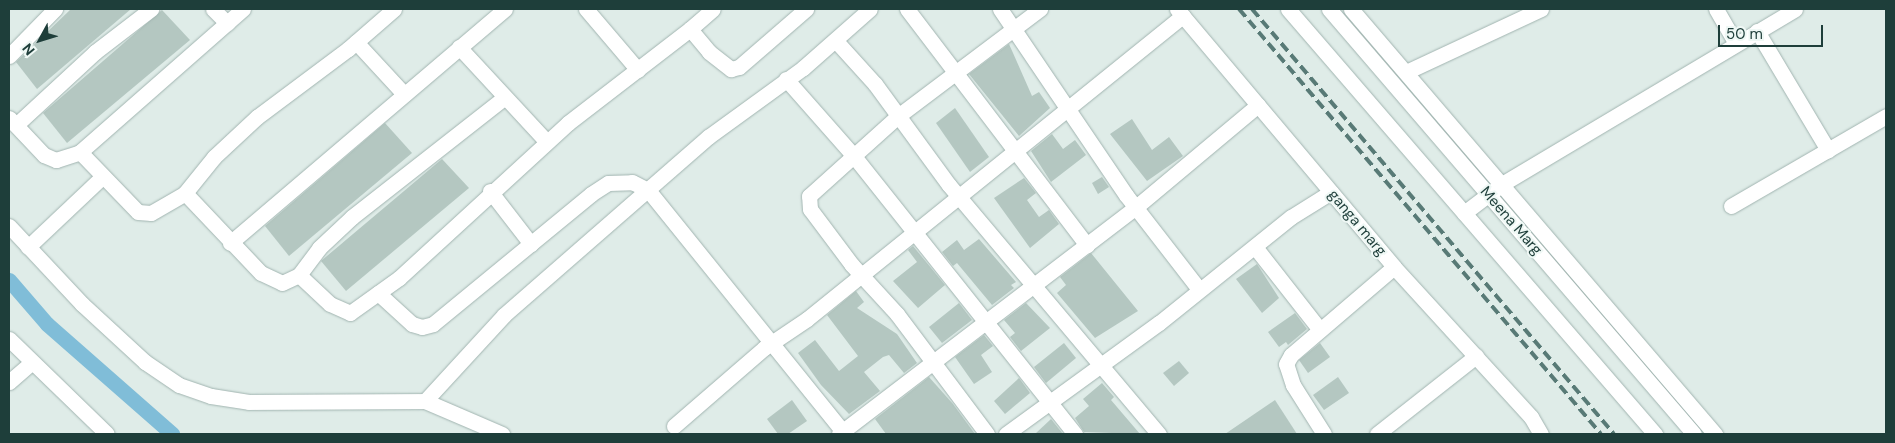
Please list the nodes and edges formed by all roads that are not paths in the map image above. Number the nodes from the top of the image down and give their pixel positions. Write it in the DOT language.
graph roads {
  1 [pos="55,9"];
  2 [pos="151,9"];
  3 [pos="213,9"];
  4 [pos="243,9"];
  5 [pos="394,9"];
  6 [pos="505,9"];
  7 [pos="713,9"];
  8 [pos="806,9"];
  9 [pos="870,9"];
  10 [pos="907,9"];
  11 [pos="1000,9"];
  12 [pos="1040,9"];
  13 [pos="1288,9"];
  14 [pos="1329,9"];
  15 [pos="1351,9"];
  16 [pos="1541,9"];
  17 [pos="1716,9"];
  18 [pos="1795,9"];
  19 [pos="592,11"];
  20 [pos="1180,12"];
  21 [pos="227,22"];
  22 [pos="1016,29"];
  23 [pos="690,30"];
  24 [pos="1757,31"];
  25 [pos="836,40"];
  26 [pos="356,42"];
  27 [pos="1736,43"];
  28 [pos="459,46"];
  29 [pos="9,56"];
  30 [pos="638,70"];
  31 [pos="956,70"];
  32 [pos="1406,72"];
  33 [pos="786,79"];
  34 [pos="404,94"];
  35 [pos="504,98"];
  36 [pos="1258,105"];
  37 [pos="1068,110"];
  38 [pos="898,116"];
  39 [pos="1886,116"];
  40 [pos="12,121"];
  41 [pos="547,142"];
  42 [pos="1014,149"];
  43 [pos="1828,150"];
  44 [pos="80,152"];
  45 [pos="853,155"];
  46 [pos="103,176"];
  47 [pos="1502,184"];
  48 [pos="648,190"];
  49 [pos="490,191"];
  50 [pos="1331,192"];
  51 [pos="185,193"];
  52 [pos="1487,193"];
  53 [pos="960,197"];
  54 [pos="1731,206"];
  55 [pos="1136,207"];
  56 [pos="1464,213"];
  57 [pos="9,226"];
  58 [pos="914,232"];
  59 [pos="230,243"];
  60 [pos="530,244"];
  61 [pos="1087,245"];
  62 [pos="28,247"];
  63 [pos="1255,247"];
  64 [pos="1394,267"];
  65 [pos="859,273"];
  66 [pos="299,275"];
  67 [pos="1035,286"];
  68 [pos="1199,289"];
  69 [pos="378,293"];
  70 [pos="986,322"];
  71 [pos="1320,330"];
  72 [pos="9,338"];
  73 [pos="770,344"];
  74 [pos="1476,356"];
  75 [pos="933,360"];
  76 [pos="32,362"];
  77 [pos="1101,362"];
  78 [pos="9,382"];
  79 [pos="425,401"];
  80 [pos="1050,402"];
  81 [pos="674,426"];
  82 [pos="843,433"];
  83 [pos="107,434"];
  84 [pos="502,434"];
  85 [pos="987,434"];
  86 [pos="1006,434"];
  87 [pos="1076,434"];
  88 [pos="1159,434"];
  89 [pos="1324,434"];
  90 [pos="1377,434"];
  91 [pos="1541,434"];
  92 [pos="1655,434"];
  93 [pos="1694,434"];
  94 [pos="1715,434"];
  1 -- 29 [label="street"];
  2 -- 40 [label="street"];
  3 -- 21 [label="street"];
  4 -- 21 [label="street"];
  5 -- 26 [label="street"];
  6 -- 28 [label="street"];
  7 -- 23 [label="street"];
  8 -- 23 [label="street"];
  9 -- 25 [label="street"];
  10 -- 31 [label="street"];
  11 -- 22 [label="street"];
  12 -- 22 [label="street"];
  13 -- 56 [label="street"];
  14 -- 52 [label="street, Meena Marg"];
  15 -- 32 [label="street"];
  16 -- 32 [label="street"];
  17 -- 27 [label="street"];
  18 -- 24 [label="street"];
  19 -- 30 [label="street"];
  20 -- 36 [label="street, ganga marg"];
  20 -- 37 [label="street"];
  21 -- 44 [label="street"];
  22 -- 31 [label="street"];
  22 -- 37 [label="street"];
  23 -- 30 [label="street"];
  24 -- 27 [label="street"];
  24 -- 43 [label="street"];
  25 -- 33 [label="street"];
  25 -- 38 [label="street"];
  26 -- 34 [label="street"];
  26 -- 51 [label="street"];
  27 -- 47 [label="street"];
  28 -- 34 [label="street"];
  28 -- 35 [label="street"];
  30 -- 41 [label="street"];
  31 -- 38 [label="street"];
  31 -- 42 [label="street"];
  32 -- 47 [label="street"];
  33 -- 45 [label="street"];
  33 -- 48 [label="street"];
  34 -- 59 [label="street"];
  35 -- 41 [label="street"];
  35 -- 66 [label="street"];
  36 -- 50 [label="street, ganga marg"];
  36 -- 55 [label="street"];
  37 -- 42 [label="street"];
  37 -- 55 [label="street"];
  38 -- 45 [label="street"];
  38 -- 53 [label="street"];
  39 -- 43 [label="street"];
  40 -- 44 [label="street"];
  41 -- 49 [label="street"];
  42 -- 53 [label="street"];
  42 -- 61 [label="street"];
  43 -- 54 [label="street"];
  44 -- 46 [label="street"];
  45 -- 58 [label="street"];
  45 -- 65 [label="street"];
  46 -- 51 [label="street"];
  46 -- 62 [label="street"];
  47 -- 52 [label="street"];
  47 -- 94 [label="street"];
  48 -- 60 [label="street"];
  48 -- 73 [label="street"];
  48 -- 79 [label="street"];
  49 -- 60 [label="street"];
  49 -- 69 [label="street"];
  50 -- 63 [label="street"];
  50 -- 64 [label="street, ganga marg"];
  51 -- 59 [label="street"];
  52 -- 56 [label="street"];
  52 -- 93 [label="street, Meena Marg"];
  53 -- 58 [label="street"];
  53 -- 67 [label="street"];
  55 -- 61 [label="street"];
  55 -- 68 [label="street"];
  56 -- 92 [label="street"];
  57 -- 62 [label="street"];
  58 -- 65 [label="street"];
  58 -- 70 [label="street"];
  59 -- 66 [label="street"];
  60 -- 69 [label="street"];
  61 -- 67 [label="street"];
  62 -- 79 [label="street"];
  63 -- 68 [label="street"];
  63 -- 71 [label="street"];
  64 -- 71 [label="street"];
  64 -- 74 [label="street, ganga marg"];
  65 -- 73 [label="street"];
  65 -- 75 [label="street"];
  66 -- 69 [label="street"];
  67 -- 70 [label="street"];
  67 -- 77 [label="street"];
  68 -- 77 [label="street"];
  70 -- 75 [label="street"];
  70 -- 80 [label="street"];
  71 -- 89 [label="street"];
  72 -- 76 [label="street"];
  73 -- 81 [label="street"];
  73 -- 82 [label="street"];
  74 -- 90 [label="street"];
  74 -- 91 [label="street, ganga marg"];
  75 -- 82 [label="street"];
  75 -- 85 [label="street"];
  76 -- 78 [label="street"];
  76 -- 83 [label="street"];
  77 -- 80 [label="street"];
  77 -- 88 [label="street"];
  79 -- 84 [label="street"];
  80 -- 86 [label="street"];
  80 -- 87 [label="street"];
}
